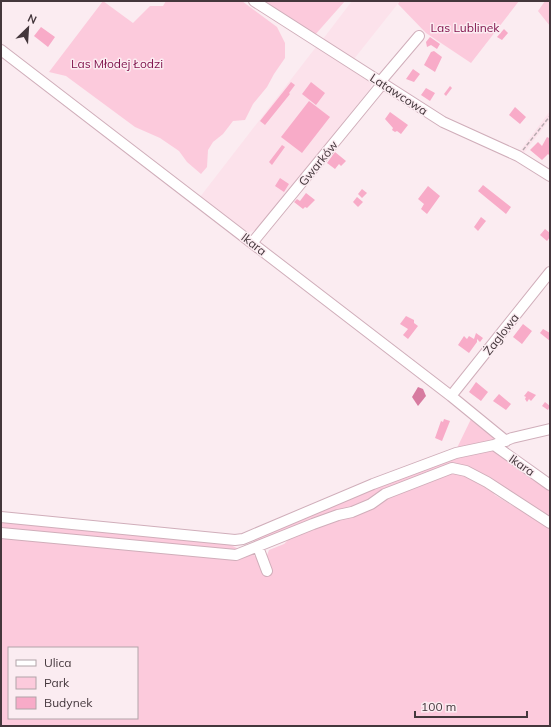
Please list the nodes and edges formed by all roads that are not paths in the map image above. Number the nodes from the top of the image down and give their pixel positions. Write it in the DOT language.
graph roads {
  1 [pos="254,1"];
  2 [pos="419,36"];
  3 [pos="1,50"];
  4 [pos="381,82"];
  5 [pos="550,176"];
  6 [pos="252,243"];
  7 [pos="550,272"];
  8 [pos="451,396"];
  9 [pos="550,429"];
  10 [pos="506,441"];
  11 [pos="494,445"];
  12 [pos="550,485"];
  13 [pos="1,517"];
  14 [pos="550,523"];
  15 [pos="1,533"];
  16 [pos="243,540"];
  17 [pos="253,549"];
  18 [pos="267,571"];
  1 -- 4 [label="street, Latawcowa"];
  2 -- 4 [label="street, Gwarków"];
  3 -- 6 [label="street, Ikara"];
  4 -- 5 [label="street, Latawcowa"];
  4 -- 6 [label="street, Gwarków"];
  6 -- 8 [label="street, Ikara"];
  7 -- 8 [label="street, Żaglowa"];
  8 -- 10 [label="street, Ikara"];
  9 -- 10 [label="street"];
  10 -- 11 [label="street"];
  11 -- 12 [label="street, Ikara"];
  11 -- 16 [label="street"];
  13 -- 16 [label="street"];
  14 -- 17 [label="street"];
  15 -- 17 [label="street"];
  16 -- 17 [label="street"];
  17 -- 18 [label="street"];
}
